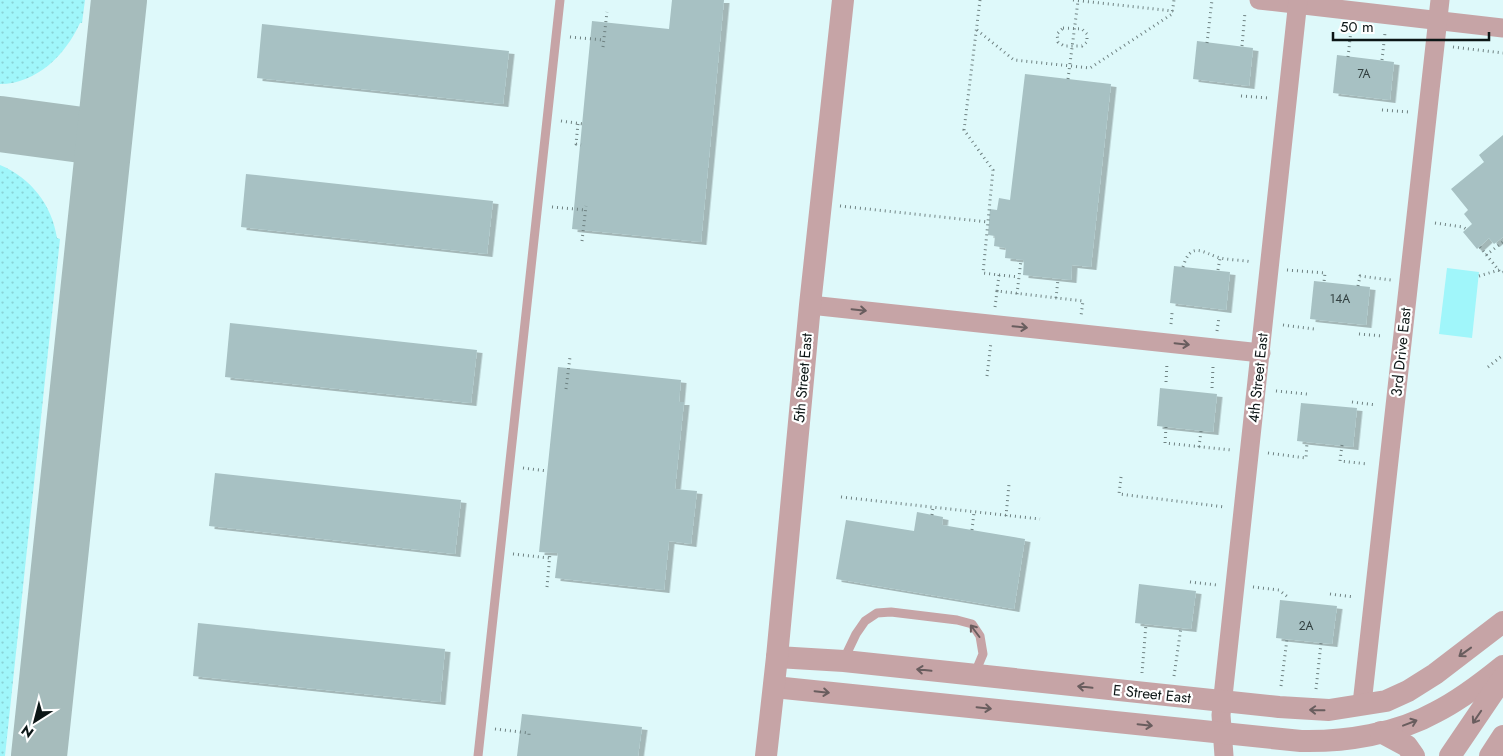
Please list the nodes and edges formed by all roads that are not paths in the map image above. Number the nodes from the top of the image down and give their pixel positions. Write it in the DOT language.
graph roads {
  1 [pos="560,0"];
  2 [pos="843,0"];
  3 [pos="1440,0"];
  4 [pos="1298,2"];
  5 [pos="1252,5"];
  6 [pos="1438,20"];
  7 [pos="1503,28"];
  8 [pos="810,305"];
  9 [pos="1261,353"];
  10 [pos="1503,622"];
  11 [pos="777,656"];
  12 [pos="844,661"];
  13 [pos="1503,666"];
  14 [pos="974,676"];
  15 [pos="1503,678"];
  16 [pos="774,687"];
  17 [pos="1223,701"];
  18 [pos="1362,704"];
  19 [pos="1381,732"];
  20 [pos="1222,733"];
  21 [pos="1503,736"];
  22 [pos="478,756"];
  23 [pos="766,756"];
  24 [pos="1224,756"];
  25 [pos="1414,756"];
  26 [pos="1450,756"];
  27 [pos="1490,756"];
  1 -- 22 [label="lane"];
  2 -- 8 [label="street, 5th Street East"];
  3 -- 6 [label="street, 3rd Drive East"];
  4 -- 5 [label="street"];
  4 -- 6 [label="street"];
  4 -- 9 [label="street, 4th Street East"];
  6 -- 7 [label="street"];
  6 -- 18 [label="street, 3rd Drive East"];
  8 -- 9 [label="street, one-way"];
  8 -- 11 [label="street, 5th Street East"];
  9 -- 17 [label="street, 4th Street East"];
  10 -- 18 [label="street, E Street East, one-way"];
  11 -- 12 [label="street, E Street East"];
  11 -- 16 [label="street, 5th Street East"];
  14 -- 12 [label="street, E Street East, one-way"];
  14 -- 12 [label="lane, one-way"];
  19 -- 13 [label="street, E Street East, one-way"];
  17 -- 14 [label="street, E Street East, one-way"];
  15 -- 26 [label="street, one-way"];
  16 -- 20 [label="street, E Street East, one-way"];
  16 -- 23 [label="street, 5th Street East"];
  18 -- 17 [label="street, E Street East, one-way"];
  17 -- 20 [label="street, 4th Street East"];
  19 -- 20 [label="street, E Street East"];
  19 -- 25 [label="street"];
  20 -- 24 [label="street, 4th Street East"];
  21 -- 27 [label="street"];
}
